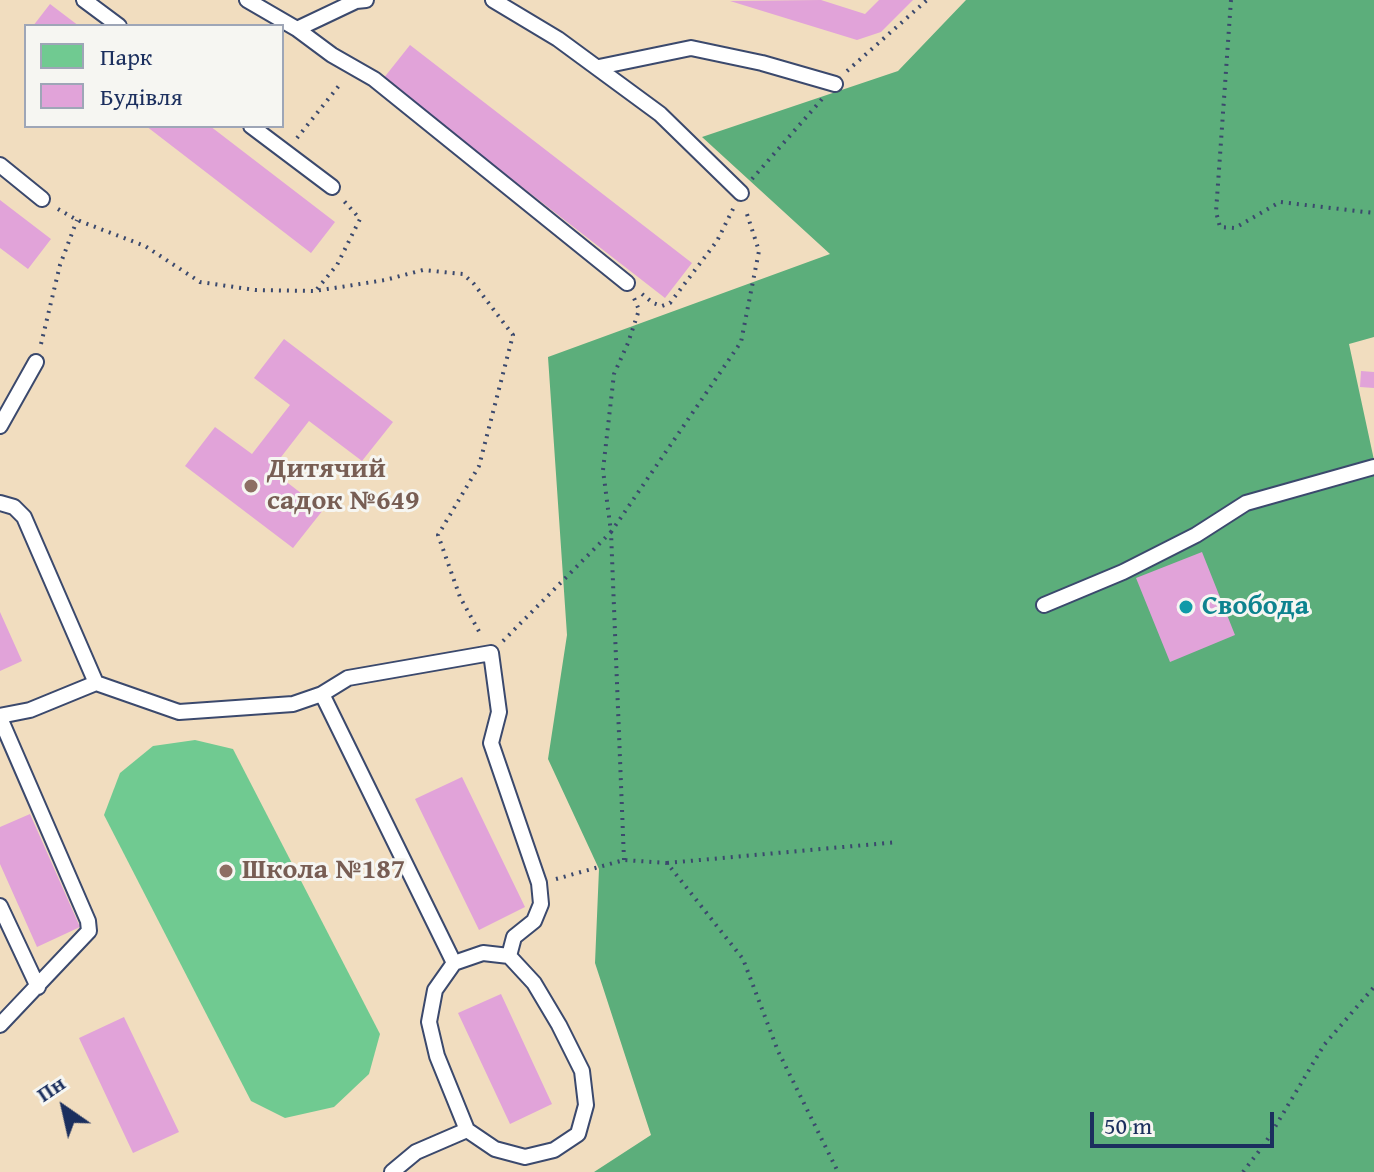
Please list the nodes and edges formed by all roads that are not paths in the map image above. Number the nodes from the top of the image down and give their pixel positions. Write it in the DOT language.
graph roads {
  1 [pos="84,0"];
  2 [pos="247,0"];
  3 [pos="366,0"];
  4 [pos="493,0"];
  5 [pos="116,24"];
  6 [pos="297,29"];
  7 [pos="599,67"];
  8 [pos="835,84"];
  9 [pos="254,128"];
  10 [pos="0,165"];
  11 [pos="332,187"];
  12 [pos="741,193"];
  13 [pos="42,199"];
  14 [pos="627,283"];
  15 [pos="36,362"];
  16 [pos="0,426"];
  17 [pos="1374,467"];
  18 [pos="0,503"];
  19 [pos="1044,605"];
  20 [pos="96,683"];
  21 [pos="322,694"];
  22 [pos="0,717"];
  23 [pos="0,906"];
  24 [pos="509,956"];
  25 [pos="454,963"];
  26 [pos="38,987"];
  27 [pos="0,1025"];
  28 [pos="467,1130"];
  29 [pos="392,1172"];
  1 -- 5 [label="lane"];
  2 -- 6 [label="lane"];
  3 -- 6 [label="lane"];
  4 -- 12 [label="lane"];
  6 -- 14 [label="lane"];
  7 -- 8 [label="lane"];
  9 -- 11 [label="lane"];
  10 -- 13 [label="lane"];
  15 -- 16 [label="lane"];
  17 -- 19 [label="lane"];
  18 -- 20 [label="lane"];
  20 -- 21 [label="lane"];
  20 -- 22 [label="lane"];
  21 -- 24 [label="lane"];
  21 -- 25 [label="lane"];
  22 -- 26 [label="lane"];
  23 -- 26 [label="lane"];
  24 -- 25 [label="lane"];
  24 -- 28 [label="lane"];
  25 -- 28 [label="lane"];
  26 -- 27 [label="lane"];
  28 -- 29 [label="lane"];
}
